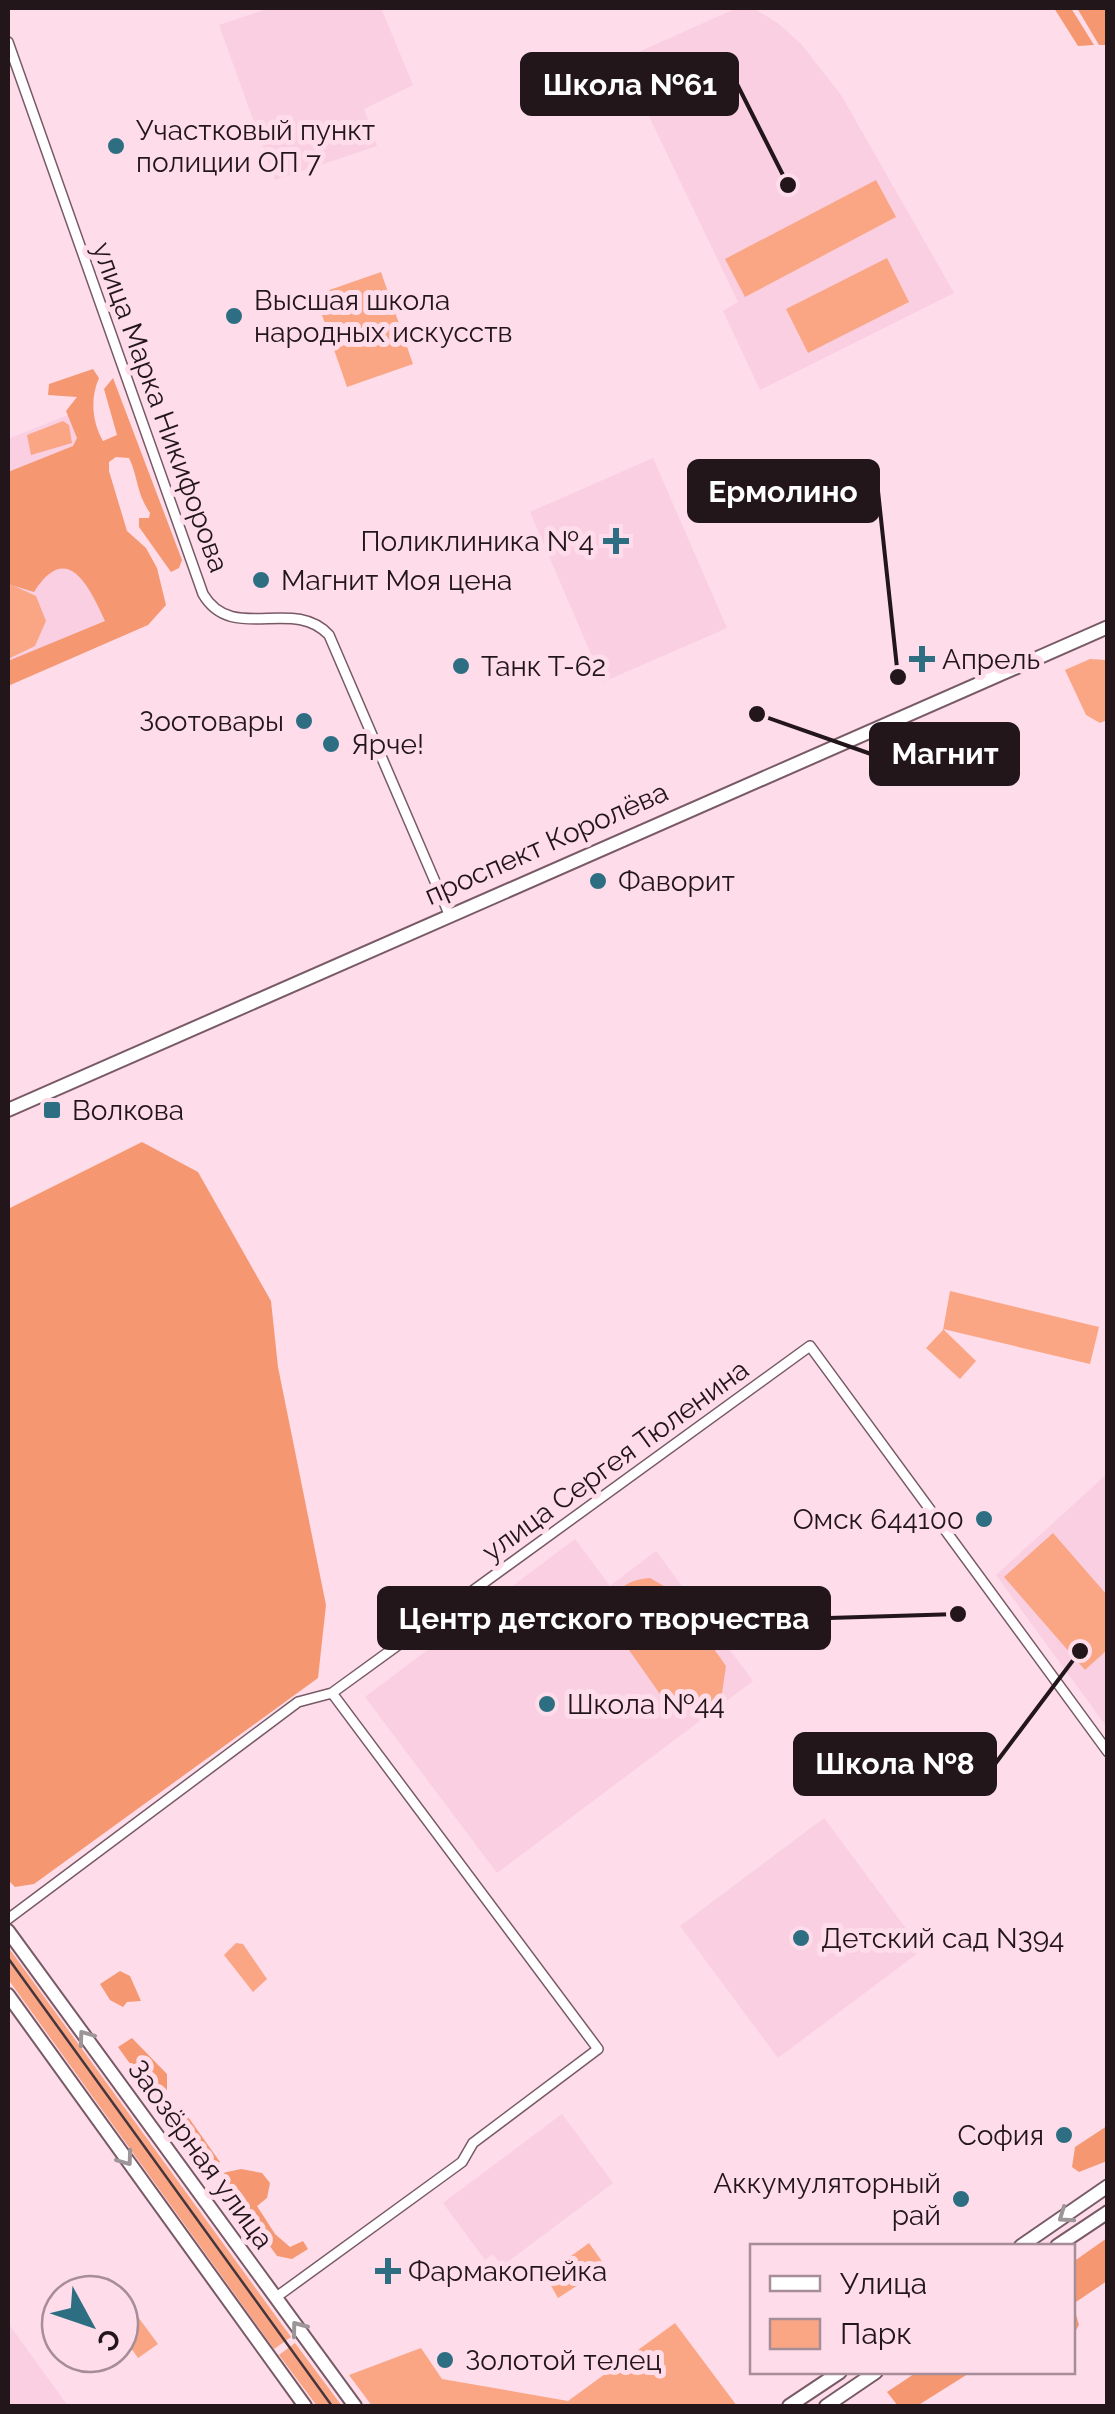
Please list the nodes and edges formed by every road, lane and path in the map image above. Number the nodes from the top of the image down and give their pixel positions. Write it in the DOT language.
graph roads {
  1 [pos="8,42"];
  2 [pos="1108,626"];
  3 [pos="449,914"];
  4 [pos="8,1110"];
  5 [pos="332,1693"];
  6 [pos="1108,1752"];
  7 [pos="8,1920"];
  8 [pos="8,1932"];
  9 [pos="8,1995"];
  10 [pos="1108,2186"];
  11 [pos="1108,2212"];
  12 [pos="1024,2244"];
  13 [pos="1060,2244"];
  14 [pos="275,2298"];
  15 [pos="837,2374"];
  16 [pos="869,2374"];
  17 [pos="305,2406"];
  18 [pos="355,2406"];
  19 [pos="789,2406"];
  20 [pos="826,2406"];
  1 -- 3 [label="street, улица Марка Никифорова"];
  2 -- 3 [label="main road, проспект Королёва"];
  3 -- 4 [label="main road, проспект Королёва"];
  5 -- 6 [label="street, улица Сергея Тюленина"];
  5 -- 7 [label="street, улица Сергея Тюленина"];
  5 -- 14 [label="street"];
  14 -- 8 [label="main road, Заозёрная улица, one-way"];
  9 -- 17 [label="main road, one-way"];
  10 -- 12 [label="main road, one-way"];
  11 -- 13 [label="main road"];
  18 -- 14 [label="main road, Заозёрная улица, one-way"];
  15 -- 19 [label="main road"];
  16 -- 20 [label="main road"];
}
